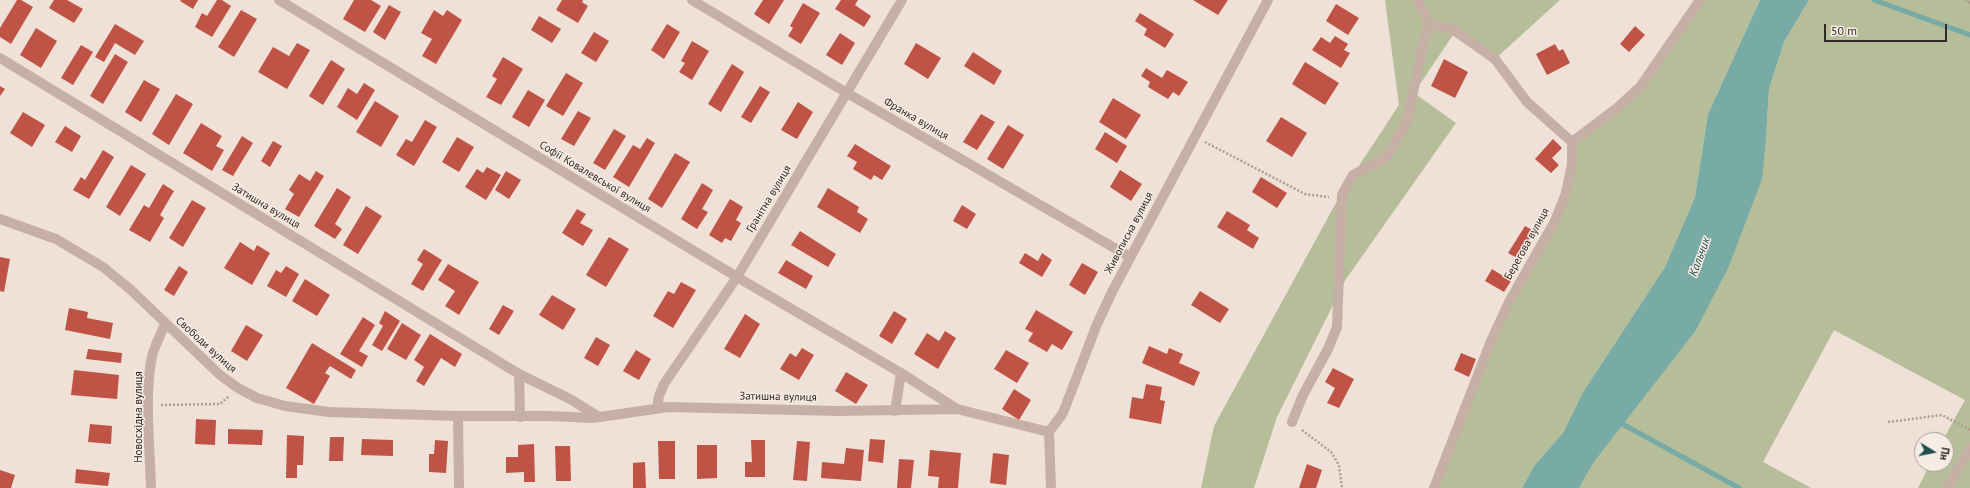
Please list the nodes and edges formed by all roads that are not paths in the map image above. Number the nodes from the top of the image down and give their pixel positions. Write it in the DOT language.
graph roads {
  1 [pos="279,0"];
  2 [pos="692,0"];
  3 [pos="902,0"];
  4 [pos="1268,0"];
  5 [pos="1418,0"];
  6 [pos="1700,0"];
  7 [pos="1428,22"];
  8 [pos="0,58"];
  9 [pos="847,93"];
  10 [pos="1572,142"];
  11 [pos="0,219"];
  12 [pos="1130,257"];
  13 [pos="737,277"];
  14 [pos="166,324"];
  15 [pos="901,373"];
  16 [pos="519,374"];
  17 [pos="657,408"];
  18 [pos="957,409"];
  19 [pos="895,411"];
  20 [pos="458,416"];
  21 [pos="520,417"];
  22 [pos="599,417"];
  23 [pos="1292,422"];
  24 [pos="1049,432"];
  25 [pos="1970,448"];
  26 [pos="151,488"];
  27 [pos="459,488"];
  28 [pos="1051,488"];
  29 [pos="1434,488"];
  30 [pos="1947,488"];
  1 -- 13 [label="street, Софії Ковалевської вулиця"];
  2 -- 9 [label="street, Франка вулиця"];
  3 -- 9 [label="street, Гранітна вулиця"];
  4 -- 12 [label="street, Живописна вулиця"];
  5 -- 7 [label="street"];
  6 -- 10 [label="street"];
  7 -- 10 [label="street"];
  7 -- 23 [label="street"];
  8 -- 16 [label="street, Затишна вулиця"];
  9 -- 12 [label="street, Франка вулиця"];
  9 -- 13 [label="street, Гранітна вулиця"];
  10 -- 29 [label="street, Берегова вулиця"];
  11 -- 14 [label="street, Свободи вулиця"];
  12 -- 24 [label="street, Живописна вулиця"];
  13 -- 15 [label="street, Софії Ковалевської вулиця"];
  13 -- 17 [label="street, Гранітна вулиця"];
  14 -- 20 [label="street, Свободи вулиця"];
  14 -- 26 [label="street, Новосхідна вулиця"];
  15 -- 18 [label="street, Софії Ковалевської вулиця"];
  15 -- 19 [label="street"];
  16 -- 21 [label="street"];
  16 -- 22 [label="street, Затишна вулиця"];
  17 -- 19 [label="street, Затишна вулиця"];
  17 -- 22 [label="street, Затишна вулиця"];
  18 -- 19 [label="street, Затишна вулиця"];
  18 -- 24 [label="street, Софії Ковалевської вулиця"];
  20 -- 21 [label="street, Свободи вулиця"];
  20 -- 27 [label="street"];
  21 -- 22 [label="street, Затишна вулиця"];
  24 -- 28 [label="street"];
  25 -- 30 [label="street"];
}
